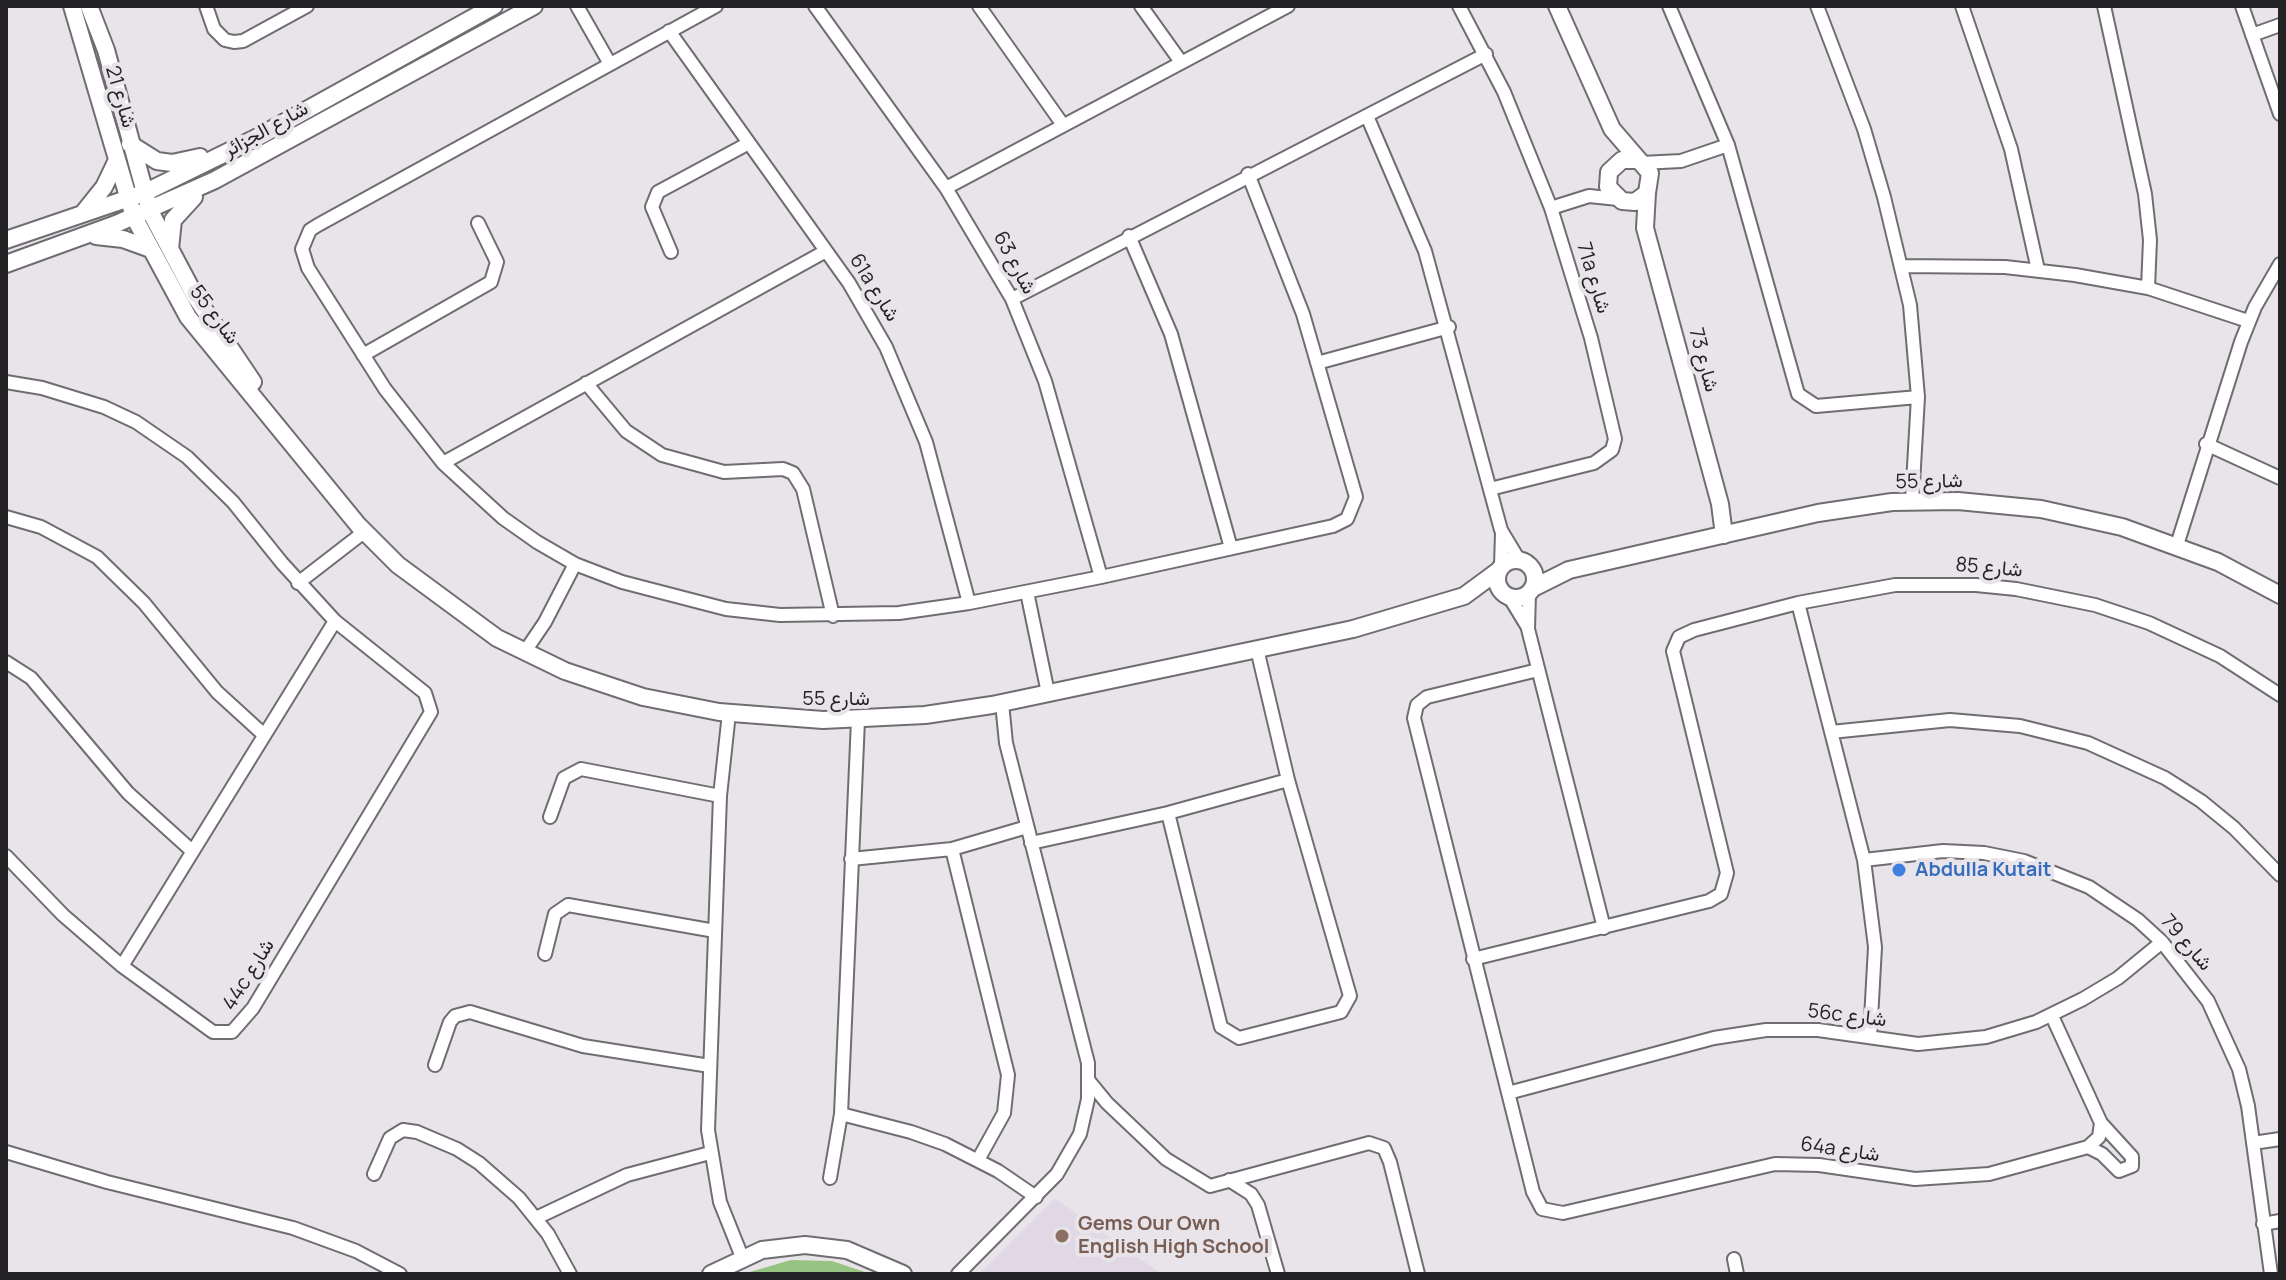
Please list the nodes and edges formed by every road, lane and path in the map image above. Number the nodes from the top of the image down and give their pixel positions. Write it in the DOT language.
graph roads {
  1 [pos="72,6"];
  2 [pos="89,6"];
  3 [pos="206,6"];
  4 [pos="307,6"];
  5 [pos="494,6"];
  6 [pos="534,6"];
  7 [pos="577,6"];
  8 [pos="716,6"];
  9 [pos="815,6"];
  10 [pos="979,6"];
  11 [pos="1141,6"];
  12 [pos="1288,6"];
  13 [pos="1459,6"];
  14 [pos="1557,6"];
  15 [pos="1669,6"];
  16 [pos="1817,6"];
  17 [pos="1962,6"];
  18 [pos="2104,6"];
  19 [pos="2242,6"];
  20 [pos="2280,25"];
  21 [pos="669,31"];
  22 [pos="2252,35"];
  23 [pos="1486,54"];
  24 [pos="1181,62"];
  25 [pos="610,64"];
  26 [pos="2280,114"];
  27 [pos="1367,116"];
  28 [pos="1063,125"];
  29 [pos="1612,129"];
  30 [pos="130,143"];
  31 [pos="749,143"];
  32 [pos="1728,145"];
  33 [pos="214,158"];
  34 [pos="117,160"];
  35 [pos="1638,161"];
  36 [pos="1681,161"];
  37 [pos="1610,170"];
  38 [pos="1248,174"];
  39 [pos="215,180"];
  40 [pos="946,188"];
  41 [pos="1649,190"];
  42 [pos="136,196"];
  43 [pos="1579,198"];
  44 [pos="1622,201"];
  45 [pos="1551,208"];
  46 [pos="142,214"];
  47 [pos="81,215"];
  48 [pos="478,223"];
  49 [pos="1645,228"];
  50 [pos="86,236"];
  51 [pos="1129,236"];
  52 [pos="6,240"];
  53 [pos="148,248"];
  54 [pos="826,251"];
  55 [pos="671,252"];
  56 [pos="170,255"];
  57 [pos="6,264"];
  58 [pos="2280,264"];
  59 [pos="1902,266"];
  60 [pos="2038,270"];
  61 [pos="2148,288"];
  62 [pos="1012,299"];
  63 [pos="2248,321"];
  64 [pos="1449,327"];
  65 [pos="363,355"];
  66 [pos="1317,363"];
  67 [pos="6,382"];
  68 [pos="586,383"];
  69 [pos="1918,397"];
  70 [pos="291,440"];
  71 [pos="2206,444"];
  72 [pos="443,463"];
  73 [pos="2280,478"];
  74 [pos="1490,489"];
  75 [pos="1916,501"];
  76 [pos="6,517"];
  77 [pos="361,528"];
  78 [pos="1501,530"];
  79 [pos="1728,534"];
  80 [pos="2173,543"];
  81 [pos="1231,548"];
  82 [pos="1523,562"];
  83 [pos="575,564"];
  84 [pos="1500,568"];
  85 [pos="1569,570"];
  86 [pos="1101,577"];
  87 [pos="298,583"];
  88 [pos="1531,590"];
  89 [pos="1027,592"];
  90 [pos="2280,595"];
  91 [pos="1464,596"];
  92 [pos="1509,597"];
  93 [pos="969,603"];
  94 [pos="1798,603"];
  95 [pos="833,616"];
  96 [pos="335,621"];
  97 [pos="1528,629"];
  98 [pos="1257,649"];
  99 [pos="528,655"];
  100 [pos="6,662"];
  101 [pos="1538,670"];
  102 [pos="1048,693"];
  103 [pos="2280,695"];
  104 [pos="997,704"];
  105 [pos="724,713"];
  106 [pos="858,720"];
  107 [pos="1831,732"];
  108 [pos="263,734"];
  109 [pos="1288,780"];
  110 [pos="720,796"];
  111 [pos="1168,813"];
  112 [pos="550,817"];
  113 [pos="1027,827"];
  114 [pos="1031,843"];
  115 [pos="952,849"];
  116 [pos="191,850"];
  117 [pos="851,859"];
  118 [pos="1864,860"];
  119 [pos="8,862"];
  120 [pos="2280,875"];
  121 [pos="1604,928"];
  122 [pos="715,931"];
  123 [pos="2162,942"];
  124 [pos="545,954"];
  125 [pos="1473,959"];
  126 [pos="122,966"];
  127 [pos="2052,1016"];
  128 [pos="1870,1037"];
  129 [pos="435,1065"];
  130 [pos="710,1066"];
  131 [pos="1089,1081"];
  132 [pos="1508,1093"];
  133 [pos="841,1114"];
  134 [pos="2101,1123"];
  135 [pos="2280,1139"];
  136 [pos="2253,1143"];
  137 [pos="2088,1147"];
  138 [pos="6,1152"];
  139 [pos="710,1153"];
  140 [pos="978,1160"];
  141 [pos="374,1174"];
  142 [pos="830,1178"];
  143 [pos="1229,1180"];
  144 [pos="1036,1197"];
  145 [pos="536,1218"];
  146 [pos="2280,1221"];
  147 [pos="2263,1224"];
  148 [pos="742,1257"];
  149 [pos="1734,1259"];
  150 [pos="400,1274"];
  151 [pos="570,1274"];
  152 [pos="711,1274"];
  153 [pos="903,1274"];
  154 [pos="958,1274"];
  155 [pos="1278,1274"];
  156 [pos="1418,1274"];
  157 [pos="1737,1274"];
  158 [pos="2271,1274"];
  1 -- 34 [label="street, شارع 21"];
  2 -- 30 [label="street, شارع 21"];
  3 -- 4 [label="street"];
  5 -- 33 [label="street, شارع الجزائر"];
  6 -- 39 [label="street, شارع الجزائر"];
  7 -- 25 [label="street"];
  8 -- 21 [label="street"];
  9 -- 40 [label="street, شارع 63"];
  10 -- 28 [label="street"];
  11 -- 24 [label="street"];
  12 -- 24 [label="street"];
  13 -- 23 [label="street, 71a شارع"];
  14 -- 29 [label="street"];
  15 -- 32 [label="street"];
  16 -- 59 [label="street"];
  17 -- 60 [label="street"];
  18 -- 61 [label="street"];
  19 -- 22 [label="street"];
  20 -- 22 [label="street"];
  21 -- 25 [label="street"];
  21 -- 31 [label="street, 61a شارع"];
  22 -- 26 [label="street"];
  23 -- 27 [label="street"];
  23 -- 45 [label="street, 71a شارع"];
  24 -- 28 [label="street"];
  25 -- 65 [label="street"];
  27 -- 38 [label="street"];
  27 -- 64 [label="street"];
  28 -- 40 [label="street"];
  29 -- 35 [label="street"];
  29 -- 37 [label="street"];
  30 -- 33 [label="street"];
  30 -- 42 [label="street, شارع 21"];
  31 -- 54 [label="street, 61a شارع"];
  31 -- 55 [label="street"];
  32 -- 36 [label="street"];
  32 -- 69 [label="street"];
  33 -- 42 [label="street, شارع الجزائر"];
  34 -- 42 [label="street, شارع 21"];
  34 -- 47 [label="street"];
  35 -- 36 [label="street"];
  35 -- 37 [label="street"];
  35 -- 41 [label="street"];
  36 -- 41 [label="street"];
  37 -- 43 [label="street"];
  37 -- 44 [label="street"];
  38 -- 51 [label="street"];
  38 -- 66 [label="street"];
  39 -- 46 [label="street, شارع الجزائر"];
  39 -- 56 [label="street"];
  40 -- 62 [label="street, شارع 63"];
  41 -- 44 [label="street"];
  41 -- 49 [label="street, شارع 73"];
  42 -- 46 [label="street, شارع 55"];
  42 -- 47 [label="street, شارع الجزائر"];
  43 -- 44 [label="street"];
  43 -- 45 [label="street"];
  44 -- 49 [label="street, شارع 73"];
  45 -- 74 [label="street, 71a شارع"];
  46 -- 50 [label="street, شارع الجزائر"];
  46 -- 53 [label="street, شارع 55"];
  46 -- 56 [label="street, شارع 55"];
  47 -- 52 [label="street, شارع الجزائر"];
  48 -- 65 [label="street"];
  49 -- 79 [label="street, شارع 73"];
  50 -- 53 [label="street"];
  50 -- 57 [label="street, شارع الجزائر"];
  51 -- 62 [label="street"];
  51 -- 81 [label="street"];
  53 -- 70 [label="street, شارع 55"];
  54 -- 68 [label="street"];
  54 -- 93 [label="street, 61a شارع"];
  56 -- 70 [label="street, شارع 55"];
  58 -- 63 [label="street"];
  59 -- 60 [label="street"];
  59 -- 69 [label="street"];
  60 -- 61 [label="street"];
  61 -- 63 [label="street"];
  62 -- 86 [label="street, شارع 63"];
  63 -- 71 [label="street"];
  64 -- 66 [label="street"];
  64 -- 74 [label="street"];
  65 -- 72 [label="street"];
  66 -- 81 [label="street"];
  67 -- 87 [label="street"];
  68 -- 72 [label="street"];
  68 -- 95 [label="street"];
  69 -- 75 [label="street"];
  70 -- 77 [label="street, شارع 55"];
  71 -- 73 [label="street"];
  71 -- 80 [label="street"];
  72 -- 83 [label="street"];
  74 -- 78 [label="street"];
  75 -- 79 [label="street, شارع 55"];
  75 -- 80 [label="street, شارع 55"];
  76 -- 108 [label="street"];
  77 -- 87 [label="street"];
  77 -- 99 [label="street, شارع 55"];
  78 -- 82 [label="street"];
  78 -- 84 [label="street"];
  79 -- 85 [label="street, شارع 55"];
  80 -- 90 [label="street, شارع 55"];
  81 -- 86 [label="street"];
  82 -- 84 [label="street"];
  82 -- 85 [label="street, شارع 55"];
  82 -- 88 [label="street"];
  83 -- 95 [label="street"];
  83 -- 99 [label="street"];
  84 -- 91 [label="street, شارع 55"];
  84 -- 92 [label="street"];
  85 -- 88 [label="street, شارع 55"];
  86 -- 89 [label="street"];
  87 -- 96 [label="street"];
  88 -- 92 [label="street"];
  88 -- 97 [label="street"];
  89 -- 93 [label="street"];
  89 -- 102 [label="street"];
  91 -- 92 [label="street, شارع 55"];
  91 -- 98 [label="street, شارع 55"];
  92 -- 97 [label="street"];
  93 -- 95 [label="street"];
  94 -- 103 [label="street, شارع 85"];
  94 -- 107 [label="street"];
  94 -- 121 [label="street, شارع 85"];
  96 -- 108 [label="street"];
  96 -- 126 [label="street, 44c شارع"];
  97 -- 101 [label="street"];
  98 -- 102 [label="street, شارع 55"];
  98 -- 109 [label="street"];
  99 -- 105 [label="street, شارع 55"];
  100 -- 116 [label="street"];
  101 -- 121 [label="street"];
  101 -- 125 [label="street"];
  102 -- 104 [label="street, شارع 55"];
  104 -- 106 [label="street, شارع 55"];
  104 -- 113 [label="street"];
  105 -- 106 [label="street, شارع 55"];
  105 -- 110 [label="street"];
  106 -- 117 [label="street"];
  107 -- 118 [label="street"];
  107 -- 120 [label="street"];
  108 -- 116 [label="street"];
  109 -- 111 [label="street"];
  109 -- 111 [label="street"];
  110 -- 112 [label="street"];
  110 -- 122 [label="street"];
  111 -- 114 [label="street"];
  113 -- 114 [label="street"];
  113 -- 115 [label="street"];
  114 -- 131 [label="street"];
  115 -- 117 [label="street"];
  115 -- 140 [label="street"];
  116 -- 126 [label="street"];
  117 -- 133 [label="street"];
  118 -- 123 [label="street, شارع 79"];
  118 -- 128 [label="street"];
  119 -- 126 [label="street, 44c شارع"];
  121 -- 125 [label="street"];
  122 -- 124 [label="street"];
  122 -- 130 [label="street"];
  123 -- 127 [label="street, 56c شارع"];
  123 -- 136 [label="street, شارع 79"];
  125 -- 132 [label="street"];
  127 -- 128 [label="street, 56c شارع"];
  127 -- 134 [label="street"];
  128 -- 132 [label="street, 56c شارع"];
  129 -- 130 [label="street"];
  130 -- 139 [label="street"];
  131 -- 143 [label="street"];
  131 -- 144 [label="street"];
  132 -- 137 [label="street, 64a شارع"];
  133 -- 140 [label="street"];
  133 -- 142 [label="street"];
  134 -- 137 [label="street"];
  134 -- 137 [label="street"];
  135 -- 136 [label="street"];
  136 -- 147 [label="street, شارع 79"];
  138 -- 150 [label="street"];
  139 -- 145 [label="street"];
  139 -- 148 [label="street"];
  140 -- 144 [label="street"];
  141 -- 145 [label="street"];
  143 -- 155 [label="street"];
  143 -- 156 [label="street"];
  144 -- 154 [label="street"];
  145 -- 151 [label="street"];
  146 -- 147 [label="street"];
  147 -- 158 [label="street, شارع 79"];
  148 -- 152 [label="street"];
  148 -- 153 [label="street"];
  149 -- 157 [label="street"];
}
